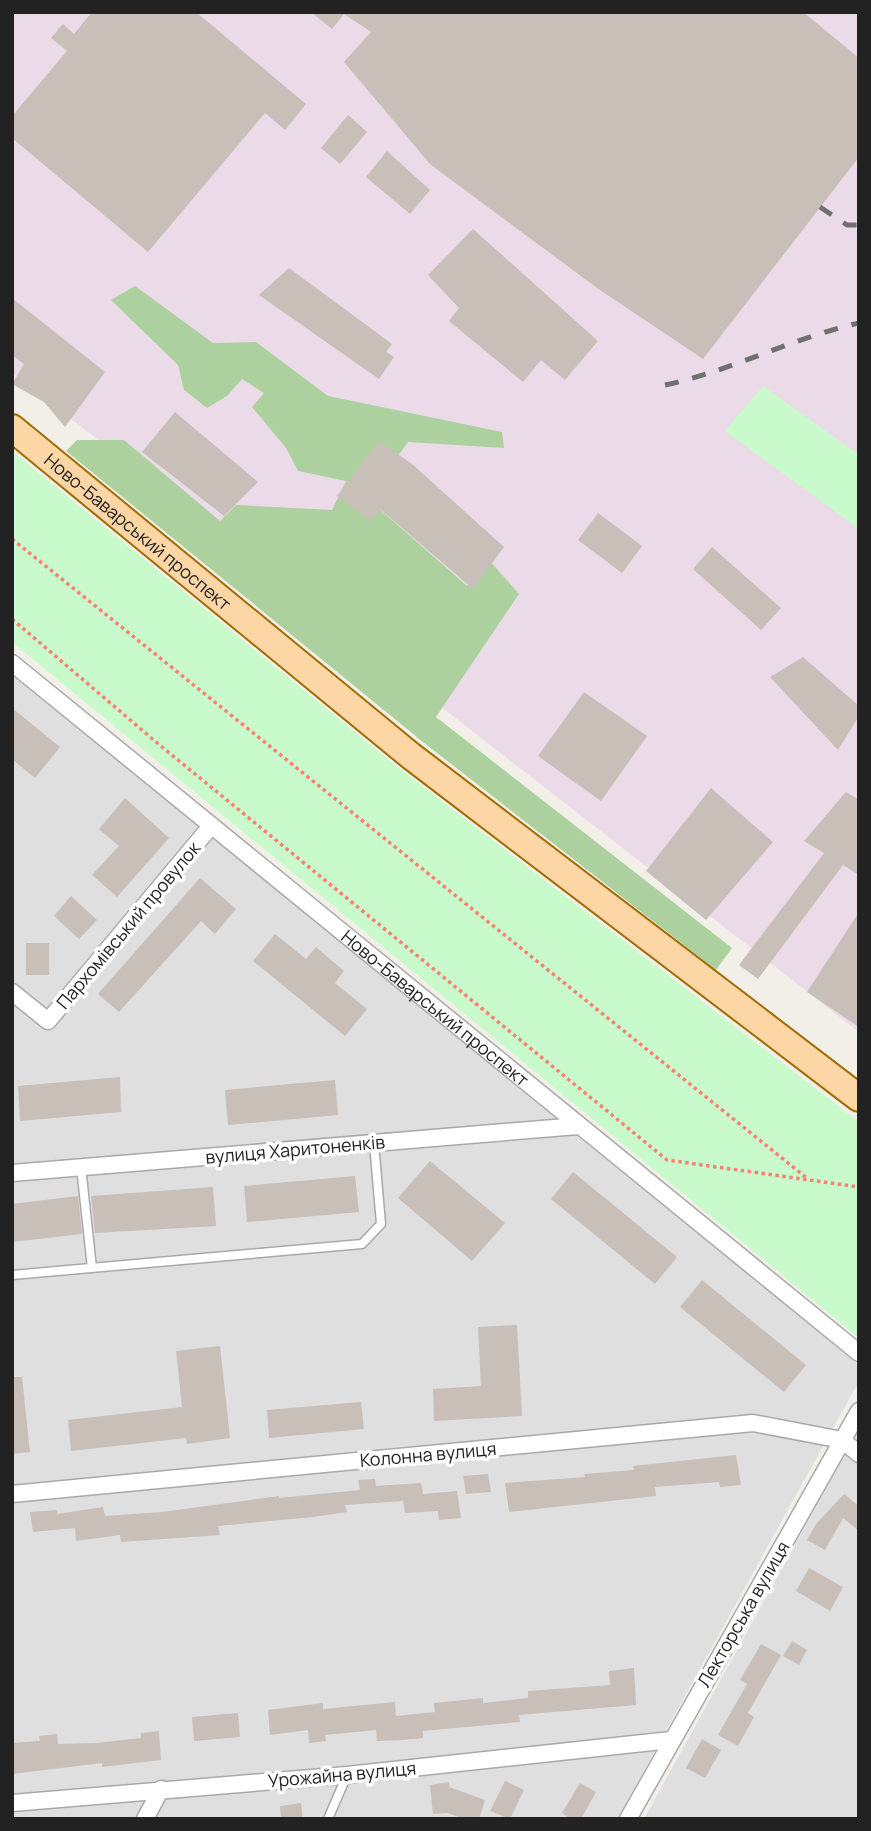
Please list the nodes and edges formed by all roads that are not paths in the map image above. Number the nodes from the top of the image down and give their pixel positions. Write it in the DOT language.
graph roads {
  1 [pos="12,428"];
  2 [pos="12,663"];
  3 [pos="211,826"];
  4 [pos="12,992"];
  5 [pos="859,1098"];
  6 [pos="578,1126"];
  7 [pos="374,1143"];
  8 [pos="81,1167"];
  9 [pos="12,1172"];
  10 [pos="92,1268"];
  11 [pos="12,1275"];
  12 [pos="859,1353"];
  13 [pos="859,1411"];
  14 [pos="842,1440"];
  15 [pos="859,1454"];
  16 [pos="12,1494"];
  17 [pos="671,1740"];
  18 [pos="347,1775"];
  19 [pos="161,1789"];
  20 [pos="12,1803"];
  21 [pos="145,1819"];
  22 [pos="328,1819"];
  23 [pos="628,1819"];
  1 -- 5 [label="main road, Ново-Баварський проспект"];
  2 -- 3 [label="street, Ново-Баварський проспект"];
  3 -- 4 [label="street, Пархомівський провулок"];
  3 -- 6 [label="street, Ново-Баварський проспект"];
  6 -- 7 [label="street, вулиця Харитоненків"];
  6 -- 12 [label="street, Ново-Баварський проспект"];
  7 -- 8 [label="street, вулиця Харитоненків"];
  7 -- 10 [label="lane"];
  8 -- 9 [label="street, вулиця Харитоненків"];
  8 -- 10 [label="lane"];
  10 -- 11 [label="lane"];
  13 -- 14 [label="street, Лекторська вулиця"];
  14 -- 15 [label="street"];
  14 -- 16 [label="street, Колонна вулиця"];
  14 -- 17 [label="street, Лекторська вулиця"];
  17 -- 18 [label="street, Урожайна вулиця"];
  17 -- 23 [label="street, Лекторська вулиця"];
  18 -- 19 [label="street, Урожайна вулиця"];
  18 -- 22 [label="lane"];
  19 -- 20 [label="street, Урожайна вулиця"];
  19 -- 21 [label="street"];
}
